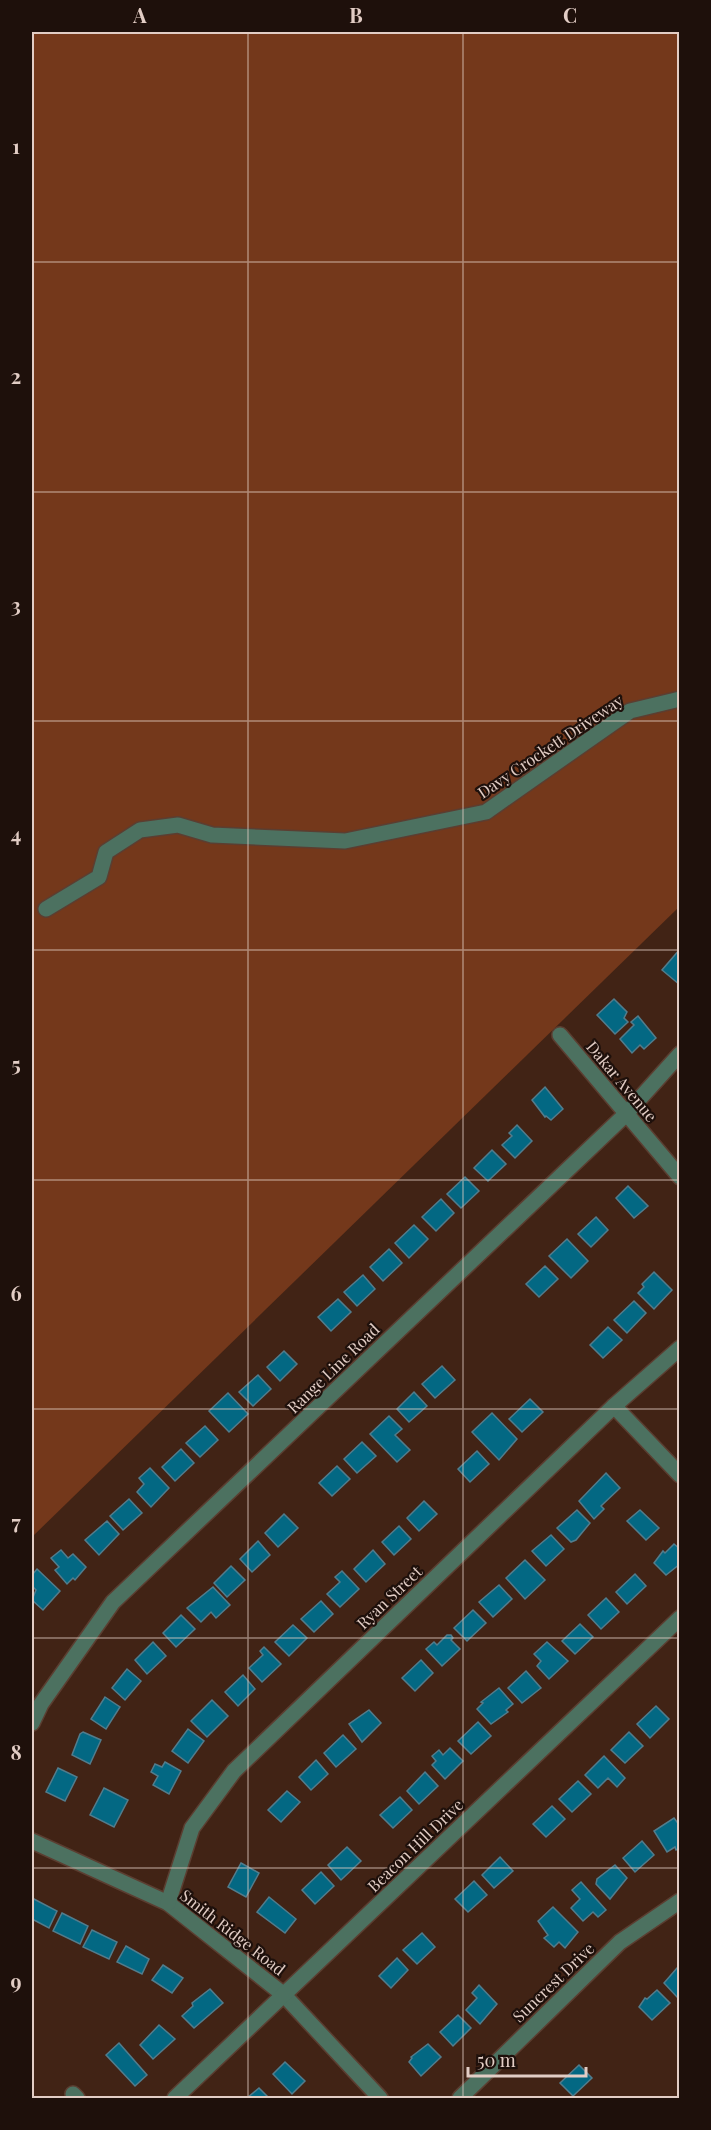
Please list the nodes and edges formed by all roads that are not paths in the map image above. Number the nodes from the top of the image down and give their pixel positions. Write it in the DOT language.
graph roads {
  1 [pos="680,699"];
  2 [pos="46,909"];
  3 [pos="560,1035"];
  4 [pos="680,1054"];
  5 [pos="626,1115"];
  6 [pos="680,1178"];
  7 [pos="680,1348"];
  8 [pos="614,1406"];
  9 [pos="680,1475"];
  10 [pos="680,1618"];
  11 [pos="32,1723"];
  12 [pos="32,1841"];
  13 [pos="680,1901"];
  14 [pos="168,1903"];
  15 [pos="284,1995"];
  16 [pos="175,2098"];
  17 [pos="380,2098"];
  18 [pos="460,2098"];
  1 -- 2 [label="street, Davy Crockett Driveway"];
  3 -- 5 [label="street, Dakar Avenue"];
  4 -- 5 [label="street, Range Line Road"];
  5 -- 6 [label="street, Dakar Avenue"];
  5 -- 11 [label="street, Range Line Road"];
  7 -- 8 [label="street, Ryan Street"];
  8 -- 9 [label="street"];
  8 -- 14 [label="street, Ryan Street"];
  10 -- 15 [label="street, Beacon Hill Drive"];
  12 -- 14 [label="street, Smith Ridge Road"];
  13 -- 18 [label="street, Suncrest Drive"];
  14 -- 15 [label="street, Smith Ridge Road"];
  15 -- 16 [label="street, Beacon Hill Drive"];
  15 -- 17 [label="street, Smith Ridge Road"];
}
